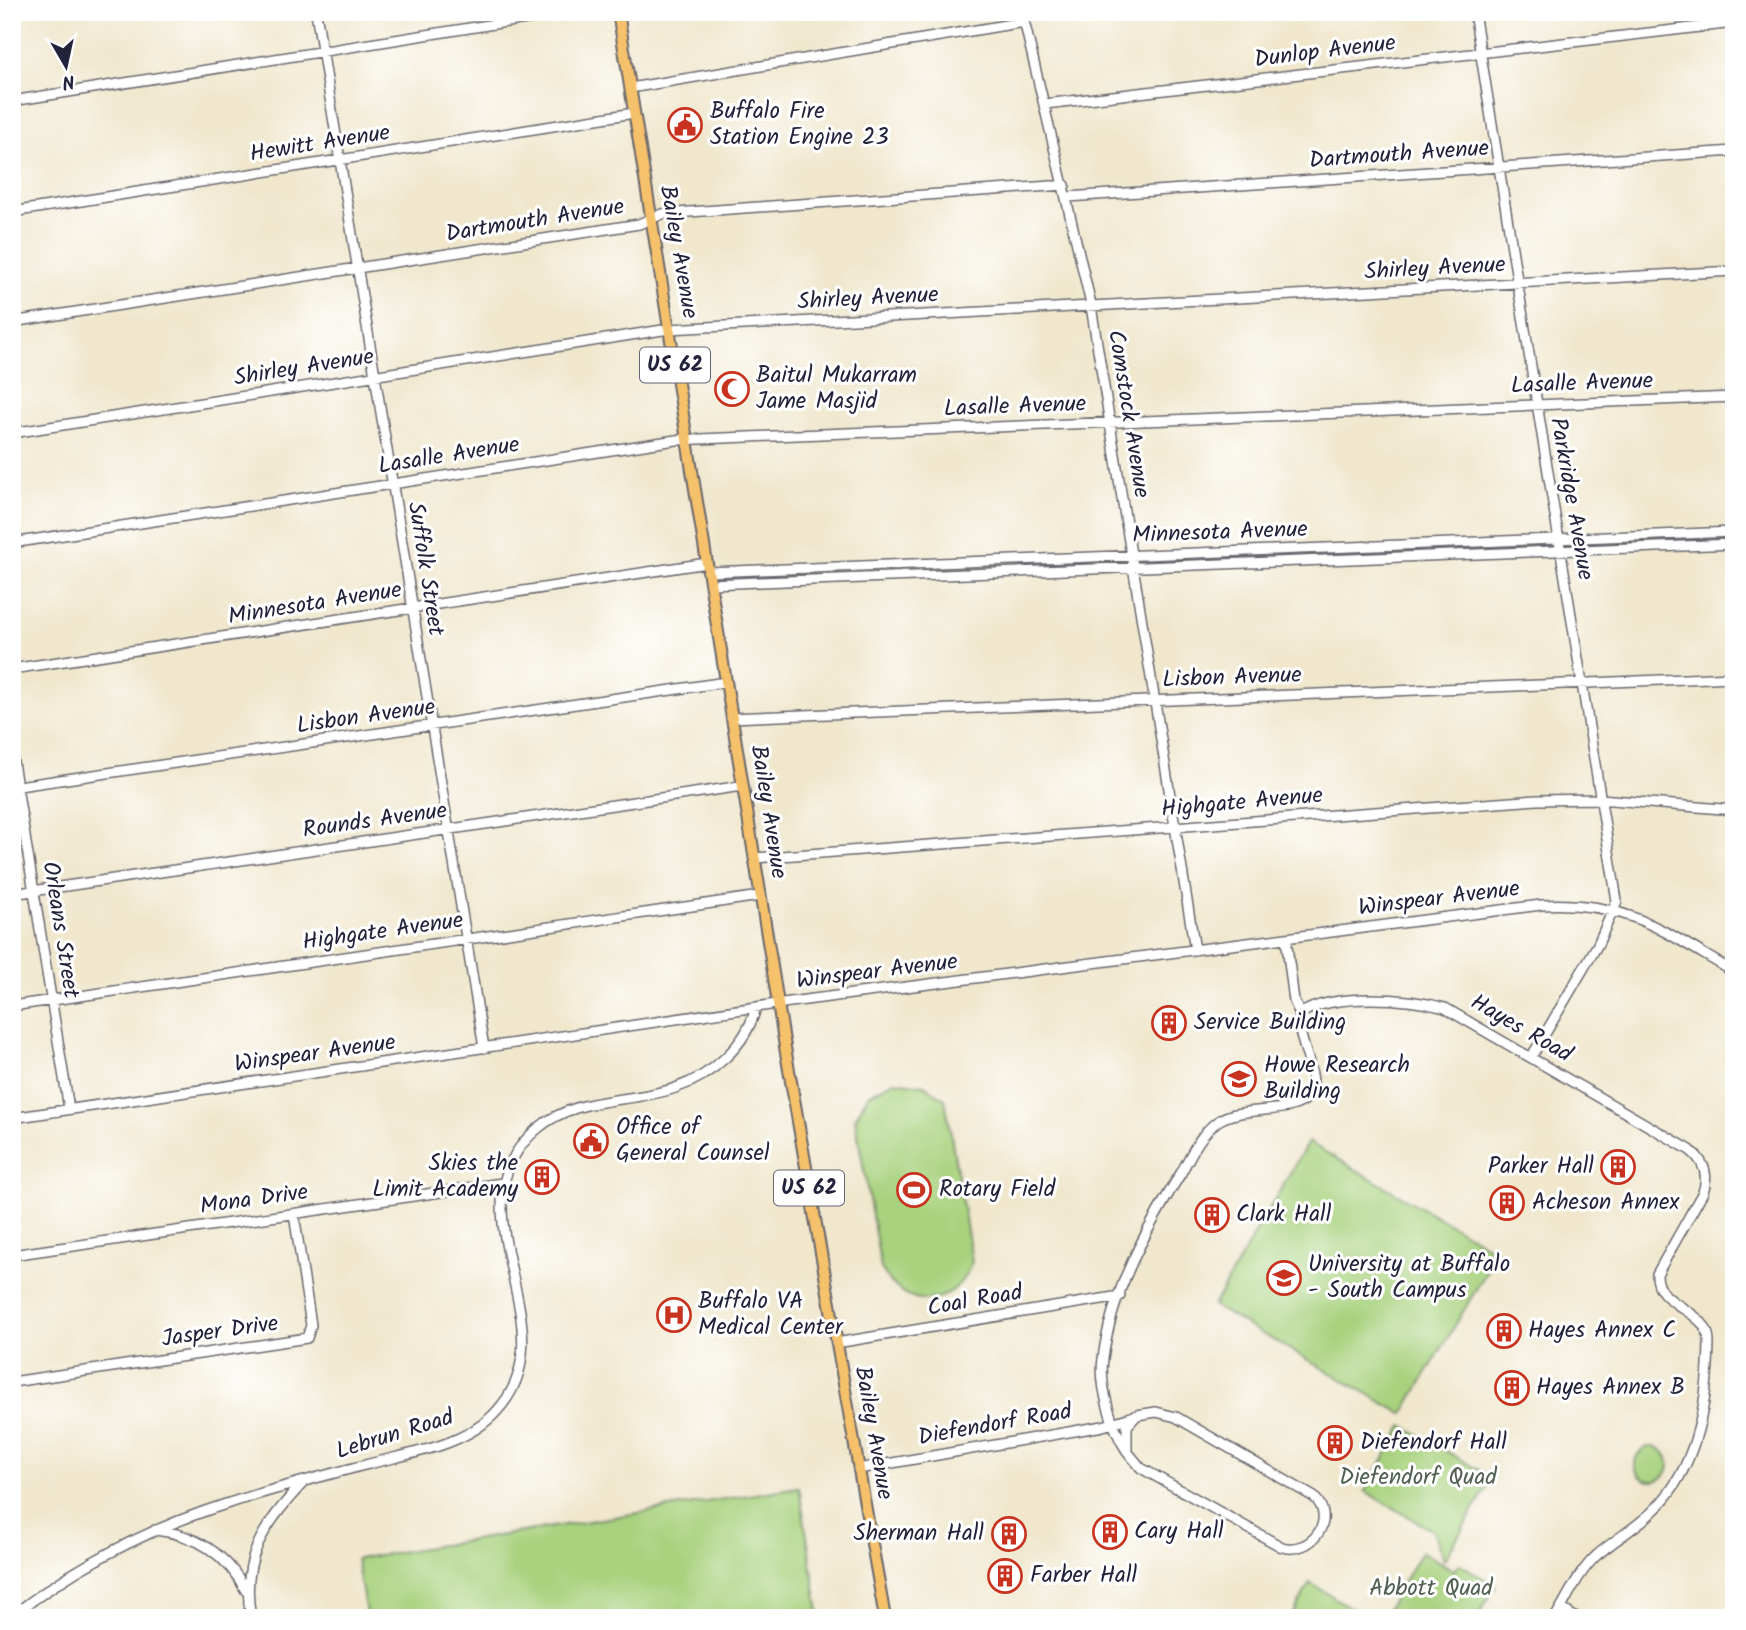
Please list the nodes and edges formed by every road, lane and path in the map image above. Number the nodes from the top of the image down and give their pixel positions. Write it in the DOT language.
graph roads {
  1 [pos="316,12"];
  2 [pos="570,12"];
  3 [pos="618,12"];
  4 [pos="1474,12"];
  5 [pos="1023,17"];
  6 [pos="1734,23"];
  7 [pos="322,52"];
  8 [pos="1481,53"];
  9 [pos="630,88"];
  10 [pos="12,102"];
  11 [pos="1045,104"];
  12 [pos="634,113"];
  13 [pos="1734,151"];
  14 [pos="339,161"];
  15 [pos="1498,167"];
  16 [pos="1065,185"];
  17 [pos="1068,197"];
  18 [pos="12,212"];
  19 [pos="650,219"];
  20 [pos="357,268"];
  21 [pos="1734,271"];
  22 [pos="1516,283"];
  23 [pos="1091,305"];
  24 [pos="12,322"];
  25 [pos="669,329"];
  26 [pos="374,377"];
  27 [pos="1734,397"];
  28 [pos="1535,405"];
  29 [pos="1110,422"];
  30 [pos="12,433"];
  31 [pos="687,440"];
  32 [pos="391,485"];
  33 [pos="1734,532"];
  34 [pos="1559,539"];
  35 [pos="12,543"];
  36 [pos="1734,544"];
  37 [pos="1344,547"];
  38 [pos="1561,551"];
  39 [pos="1132,556"];
  40 [pos="1345,559"];
  41 [pos="922,563"];
  42 [pos="1134,568"];
  43 [pos="708,573"];
  44 [pos="922,577"];
  45 [pos="412,609"];
  46 [pos="12,669"];
  47 [pos="1734,677"];
  48 [pos="726,682"];
  49 [pos="1581,683"];
  50 [pos="1155,700"];
  51 [pos="731,718"];
  52 [pos="431,727"];
  53 [pos="12,756"];
  54 [pos="742,786"];
  55 [pos="15,787"];
  56 [pos="1600,799"];
  57 [pos="1734,810"];
  58 [pos="1175,828"];
  59 [pos="448,830"];
  60 [pos="754,858"];
  61 [pos="34,890"];
  62 [pos="12,894"];
  63 [pos="760,896"];
  64 [pos="1615,910"];
  65 [pos="1286,938"];
  66 [pos="466,939"];
  67 [pos="1195,950"];
  68 [pos="1734,972"];
  69 [pos="51,1000"];
  70 [pos="778,1004"];
  71 [pos="12,1006"];
  72 [pos="756,1007"];
  73 [pos="1300,1014"];
  74 [pos="484,1048"];
  75 [pos="1532,1056"];
  76 [pos="69,1110"];
  77 [pos="12,1118"];
  78 [pos="502,1183"];
  79 [pos="294,1214"];
  80 [pos="12,1255"];
  81 [pos="1120,1296"];
  82 [pos="836,1343"];
  83 [pos="12,1382"];
  84 [pos="1137,1415"];
  85 [pos="1112,1423"];
  86 [pos="1127,1451"];
  87 [pos="858,1469"];
  88 [pos="303,1482"];
  89 [pos="153,1530"];
  90 [pos="246,1593"];
  91 [pos="1561,1608"];
  92 [pos="12,1616"];
  93 [pos="251,1618"];
  94 [pos="885,1618"];
  95 [pos="1555,1618"];
  96 [pos="1576,1618"];
  1 -- 7 [label="street, Suffolk Street"];
  2 -- 7 [label="street"];
  3 -- 9 [label="main road, Bailey Avenue / US 62"];
  4 -- 8 [label="street, Parkridge Avenue"];
  5 -- 9 [label="street"];
  5 -- 11 [label="street, Comstock Avenue"];
  6 -- 8 [label="street, Dunlop Avenue"];
  7 -- 10 [label="street"];
  7 -- 14 [label="street, Suffolk Street"];
  8 -- 11 [label="street, Dunlop Avenue"];
  8 -- 15 [label="street, Parkridge Avenue"];
  9 -- 12 [label="main road, Bailey Avenue / US 62"];
  11 -- 16 [label="street, Comstock Avenue"];
  12 -- 14 [label="street, Hewitt Avenue"];
  12 -- 19 [label="main road, Bailey Avenue / US 62"];
  13 -- 15 [label="street, Dartmouth Avenue"];
  14 -- 18 [label="street, Hewitt Avenue"];
  14 -- 20 [label="street, Suffolk Street"];
  15 -- 17 [label="street, Dartmouth Avenue"];
  15 -- 22 [label="street, Parkridge Avenue"];
  16 -- 17 [label="street, Comstock Avenue"];
  16 -- 19 [label="street, Dartmouth Avenue"];
  17 -- 23 [label="street, Comstock Avenue"];
  19 -- 20 [label="street, Dartmouth Avenue"];
  19 -- 25 [label="main road, Bailey Avenue / US 62"];
  20 -- 24 [label="street, Dartmouth Avenue"];
  20 -- 26 [label="street, Suffolk Street"];
  21 -- 22 [label="street, Shirley Avenue"];
  22 -- 23 [label="street, Shirley Avenue"];
  22 -- 28 [label="street, Parkridge Avenue"];
  23 -- 25 [label="street, Shirley Avenue"];
  23 -- 29 [label="street, Comstock Avenue"];
  25 -- 26 [label="street, Shirley Avenue"];
  25 -- 31 [label="main road, Bailey Avenue / US 62"];
  26 -- 30 [label="street, Shirley Avenue"];
  26 -- 32 [label="street, Suffolk Street"];
  27 -- 28 [label="street, Lasalle Avenue"];
  28 -- 29 [label="street, Lasalle Avenue"];
  28 -- 34 [label="street, Parkridge Avenue"];
  29 -- 31 [label="street, Lasalle Avenue"];
  29 -- 39 [label="street, Comstock Avenue"];
  31 -- 32 [label="street, Lasalle Avenue"];
  31 -- 43 [label="main road, Bailey Avenue / US 62"];
  32 -- 35 [label="street, Lasalle Avenue"];
  32 -- 45 [label="street, Suffolk Street"];
  33 -- 34 [label="street, Minnesota Avenue"];
  34 -- 37 [label="street, Minnesota Avenue"];
  34 -- 38 [label="street, Parkridge Avenue"];
  36 -- 38 [label="street, Minnesota Avenue"];
  37 -- 39 [label="street, Minnesota Avenue"];
  37 -- 40 [label="street"];
  38 -- 40 [label="street, Minnesota Avenue"];
  38 -- 49 [label="street, Parkridge Avenue"];
  39 -- 41 [label="street, Minnesota Avenue"];
  39 -- 42 [label="street, Comstock Avenue"];
  40 -- 42 [label="street, Minnesota Avenue"];
  41 -- 43 [label="street, Minnesota Avenue"];
  41 -- 44 [label="street"];
  42 -- 44 [label="street, Minnesota Avenue"];
  42 -- 50 [label="street, Comstock Avenue"];
  43 -- 44 [label="street, Minnesota Avenue"];
  43 -- 45 [label="street, Minnesota Avenue"];
  43 -- 48 [label="main road, Bailey Avenue / US 62"];
  45 -- 46 [label="street, Minnesota Avenue"];
  45 -- 52 [label="street, Suffolk Street"];
  47 -- 49 [label="street, Lisbon Avenue"];
  48 -- 51 [label="main road, Bailey Avenue / US 62"];
  48 -- 52 [label="street, Lisbon Avenue"];
  49 -- 50 [label="street, Lisbon Avenue"];
  49 -- 56 [label="street, Parkridge Avenue"];
  50 -- 51 [label="street, Lisbon Avenue"];
  50 -- 58 [label="street, Comstock Avenue"];
  51 -- 54 [label="main road, Bailey Avenue / US 62"];
  52 -- 55 [label="street, Lisbon Avenue"];
  52 -- 59 [label="street, Suffolk Street"];
  53 -- 55 [label="street, Orleans Street"];
  54 -- 59 [label="street, Rounds Avenue"];
  54 -- 60 [label="main road, Bailey Avenue / US 62"];
  55 -- 61 [label="street, Orleans Street"];
  56 -- 57 [label="street, Highgate Avenue"];
  56 -- 58 [label="street, Highgate Avenue"];
  56 -- 64 [label="street, Parkridge Avenue"];
  58 -- 60 [label="street, Highgate Avenue"];
  58 -- 67 [label="street, Comstock Avenue"];
  59 -- 61 [label="street, Rounds Avenue"];
  59 -- 66 [label="street, Suffolk Street"];
  60 -- 63 [label="main road, Bailey Avenue / US 62"];
  61 -- 62 [label="street, Rounds Avenue"];
  61 -- 69 [label="street, Orleans Street"];
  63 -- 66 [label="street, Highgate Avenue"];
  63 -- 70 [label="main road, Bailey Avenue / US 62"];
  64 -- 65 [label="street, Winspear Avenue"];
  64 -- 68 [label="street, Winspear Avenue"];
  64 -- 75 [label="street"];
  65 -- 67 [label="street, Winspear Avenue"];
  65 -- 73 [label="street"];
  66 -- 69 [label="street, Highgate Avenue"];
  66 -- 74 [label="street, Suffolk Street"];
  67 -- 70 [label="street, Winspear Avenue"];
  69 -- 71 [label="street, Highgate Avenue"];
  69 -- 76 [label="street, Orleans Street"];
  70 -- 72 [label="street, Winspear Avenue"];
  70 -- 82 [label="main road, Bailey Avenue / US 62"];
  72 -- 74 [label="street, Winspear Avenue"];
  72 -- 78 [label="street, Lebrun Road"];
  73 -- 75 [label="street, Hayes Road"];
  73 -- 81 [label="street"];
  74 -- 76 [label="street, Winspear Avenue"];
  75 -- 91 [label="street, Hayes Road"];
  76 -- 77 [label="street, Winspear Avenue"];
  78 -- 79 [label="street, Mona Drive"];
  78 -- 88 [label="street, Lebrun Road"];
  79 -- 80 [label="street, Mona Drive"];
  79 -- 83 [label="street, Jasper Drive"];
  81 -- 82 [label="street, Coal Road"];
  81 -- 85 [label="street"];
  82 -- 87 [label="main road, Bailey Avenue / US 62"];
  84 -- 85 [label="street, Diefendorf Road"];
  84 -- 86 [label="street"];
  84 -- 86 [label="street, Diefendorf Road"];
  85 -- 86 [label="street"];
  85 -- 87 [label="street, Diefendorf Road"];
  87 -- 94 [label="main road, Bailey Avenue / US 62"];
  88 -- 89 [label="street, Lebrun Road"];
  88 -- 90 [label="street"];
  89 -- 90 [label="street"];
  89 -- 92 [label="street, Lebrun Road"];
  90 -- 93 [label="street"];
  91 -- 95 [label="street, Hayes Road"];
  91 -- 96 [label="street"];
}
